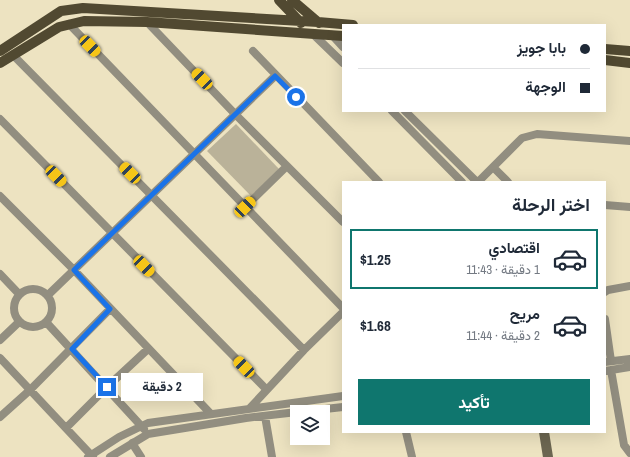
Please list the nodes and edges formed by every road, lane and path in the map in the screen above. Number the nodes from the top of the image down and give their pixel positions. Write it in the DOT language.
graph roads {
  1 [pos="279,0"];
  2 [pos="292,0"];
  3 [pos="299,21"];
  4 [pos="147,22"];
  5 [pos="318,22"];
  6 [pos="69,24"];
  7 [pos="342,24"];
  8 [pos="314,35"];
  9 [pos="332,35"];
  10 [pos="342,36"];
  11 [pos="342,46"];
  12 [pos="606,49"];
  13 [pos="0,51"];
  14 [pos="252,51"];
  15 [pos="630,51"];
  16 [pos="13,55"];
  17 [pos="606,60"];
  18 [pos="342,62"];
  19 [pos="0,63"];
  20 [pos="630,63"];
  21 [pos="275,76"];
  22 [pos="393,112"];
  23 [pos="406,112"];
  24 [pos="235,114"];
  25 [pos="0,119"];
  26 [pos="630,141"];
  27 [pos="194,154"];
  28 [pos="287,166"];
  29 [pos="493,167"];
  30 [pos="378,181"];
  31 [pos="461,181"];
  32 [pos="477,181"];
  33 [pos="479,181"];
  34 [pos="507,181"];
  35 [pos="151,195"];
  36 [pos="0,196"];
  37 [pos="606,205"];
  38 [pos="245,207"];
  39 [pos="630,207"];
  40 [pos="342,221"];
  41 [pos="111,233"];
  42 [pos="74,270"];
  43 [pos="0,274"];
  44 [pos="630,286"];
  45 [pos="606,291"];
  46 [pos="19,294"];
  47 [pos="48,295"];
  48 [pos="342,307"];
  49 [pos="110,309"];
  50 [pos="342,313"];
  51 [pos="19,322"];
  52 [pos="46,322"];
  53 [pos="606,335"];
  54 [pos="0,340"];
  55 [pos="72,349"];
  56 [pos="148,349"];
  57 [pos="304,350"];
  58 [pos="0,358"];
  59 [pos="630,359"];
  60 [pos="608,366"];
  61 [pos="630,367"];
  62 [pos="107,387"];
  63 [pos="266,389"];
  64 [pos="30,390"];
  65 [pos="342,396"];
  66 [pos="342,407"];
  67 [pos="250,408"];
  68 [pos="330,408"];
  69 [pos="290,413"];
  70 [pos="210,414"];
  71 [pos="264,416"];
  72 [pos="0,417"];
  73 [pos="142,426"];
  74 [pos="66,428"];
  75 [pos="406,433"];
  76 [pos="544,433"];
  77 [pos="148,434"];
  78 [pos="132,443"];
  79 [pos="627,444"];
  80 [pos="630,453"];
  81 [pos="91,456"];
  82 [pos="110,457"];
  83 [pos="141,457"];
  84 [pos="272,457"];
  85 [pos="412,457"];
  86 [pos="548,457"];
  1 -- 3 [label="main road"];
  2 -- 5 [label="main road"];
  3 -- 5 [label="main road"];
  3 -- 8 [label="main road"];
  3 -- 13 [label="main road"];
  4 -- 6 [label="main road"];
  4 -- 8 [label="main road"];
  4 -- 24 [label="street"];
  5 -- 7 [label="main road"];
  5 -- 9 [label="main road"];
  6 -- 16 [label="main road"];
  6 -- 27 [label="street"];
  8 -- 9 [label="main road"];
  8 -- 18 [label="street"];
  9 -- 10 [label="main road"];
  9 -- 11 [label="street"];
  12 -- 15 [label="main road"];
  14 -- 21 [label="street"];
  16 -- 19 [label="main road"];
  16 -- 35 [label="street"];
  17 -- 20 [label="main road"];
  21 -- 24 [label="street"];
  21 -- 30 [label="street"];
  22 -- 31 [label="street"];
  23 -- 32 [label="street"];
  24 -- 27 [label="street"];
  24 -- 28 [label="street"];
  25 -- 41 [label="street"];
  26 -- 29 [label="street"];
  27 -- 35 [label="street"];
  27 -- 38 [label="street"];
  28 -- 38 [label="street"];
  28 -- 40 [label="street"];
  29 -- 33 [label="street"];
  29 -- 34 [label="street"];
  35 -- 41 [label="street"];
  35 -- 57 [label="street"];
  36 -- 42 [label="street"];
  37 -- 39 [label="street"];
  38 -- 48 [label="street"];
  41 -- 42 [label="street"];
  41 -- 63 [label="street"];
  42 -- 47 [label="street"];
  42 -- 49 [label="street"];
  43 -- 46 [label="street"];
  44 -- 45 [label="street"];
  46 -- 47 [label="street"];
  46 -- 51 [label="street"];
  47 -- 52 [label="street"];
  49 -- 55 [label="street"];
  49 -- 56 [label="street"];
  50 -- 57 [label="street"];
  51 -- 52 [label="street"];
  51 -- 54 [label="street"];
  52 -- 55 [label="street"];
  53 -- 60 [label="street"];
  55 -- 62 [label="street"];
  55 -- 64 [label="street"];
  56 -- 62 [label="street"];
  56 -- 70 [label="street"];
  57 -- 63 [label="street"];
  58 -- 64 [label="street"];
  59 -- 60 [label="street"];
  60 -- 61 [label="street"];
  60 -- 79 [label="street"];
  62 -- 73 [label="street"];
  62 -- 74 [label="street"];
  63 -- 67 [label="street"];
  64 -- 72 [label="street"];
  64 -- 74 [label="street"];
  65 -- 67 [label="street"];
  66 -- 68 [label="street"];
  67 -- 70 [label="street"];
  69 -- 71 [label="street"];
  70 -- 73 [label="street"];
  71 -- 77 [label="street"];
  71 -- 84 [label="street"];
  73 -- 77 [label="street"];
  73 -- 81 [label="street"];
  74 -- 81 [label="street"];
  75 -- 85 [label="street"];
  76 -- 86 [label="street"];
  77 -- 78 [label="street"];
  78 -- 82 [label="street"];
  78 -- 83 [label="street"];
  79 -- 80 [label="street"];
}
